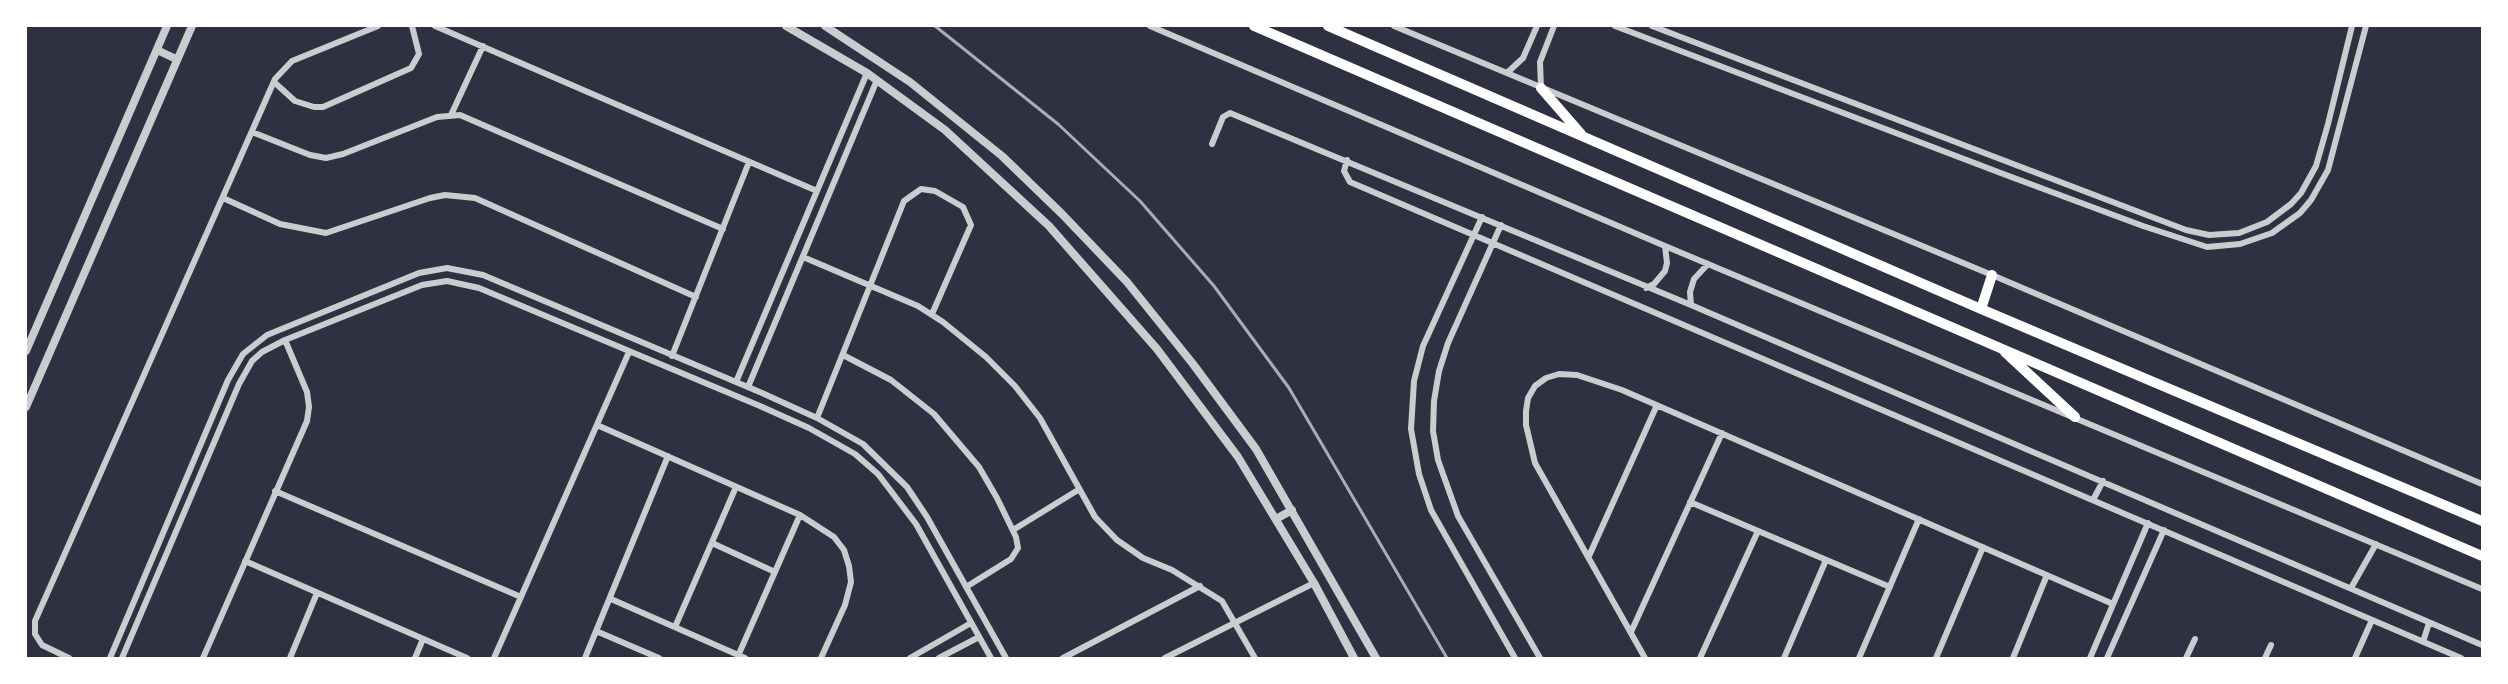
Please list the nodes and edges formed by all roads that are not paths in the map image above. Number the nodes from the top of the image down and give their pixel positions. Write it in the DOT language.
graph roads {
  1 [pos="167,26"];
  2 [pos="192,26"];
  3 [pos="378,26"];
  4 [pos="412,26"];
  5 [pos="435,26"];
  6 [pos="786,26"];
  7 [pos="825,26"];
  8 [pos="1150,26"];
  9 [pos="1254,26"];
  10 [pos="1328,26"];
  11 [pos="1394,26"];
  12 [pos="1537,26"];
  13 [pos="1554,26"];
  14 [pos="1616,26"];
  15 [pos="1652,26"];
  16 [pos="2352,26"];
  17 [pos="2366,26"];
  18 [pos="1689,40"];
  19 [pos="483,46"];
  20 [pos="157,50"];
  21 [pos="1685,52"];
  22 [pos="176,59"];
  23 [pos="1757,66"];
  24 [pos="867,73"];
  25 [pos="1507,73"];
  26 [pos="1753,78"];
  27 [pos="877,80"];
  28 [pos="274,82"];
  29 [pos="1541,88"];
  30 [pos="451,115"];
  31 [pos="252,132"];
  32 [pos="1927,132"];
  33 [pos="1584,137"];
  34 [pos="1922,143"];
  35 [pos="1212,144"];
  36 [pos="1347,160"];
  37 [pos="749,162"];
  38 [pos="817,192"];
  39 [pos="223,198"];
  40 [pos="2104,198"];
  41 [pos="2100,209"];
  42 [pos="1482,216"];
  43 [pos="1501,225"];
  44 [pos="723,229"];
  45 [pos="1474,234"];
  46 [pos="2209,235"];
  47 [pos="1494,242"];
  48 [pos="1665,246"];
  49 [pos="2207,247"];
  50 [pos="803,257"];
  51 [pos="1708,264"];
  52 [pos="1992,275"];
  53 [pos="871,286"];
  54 [pos="1646,288"];
  55 [pos="373,292"];
  56 [pos="696,297"];
  57 [pos="376,304"];
  58 [pos="1691,305"];
  59 [pos="558,307"];
  60 [pos="1981,309"];
  61 [pos="932,314"];
  62 [pos="553,320"];
  63 [pos="285,340"];
  64 [pos="1998,346"];
  65 [pos="26,351"];
  66 [pos="628,352"];
  67 [pos="843,355"];
  68 [pos="672,356"];
  69 [pos="736,382"];
  70 [pos="748,387"];
  71 [pos="778,400"];
  72 [pos="217,405"];
  73 [pos="1658,405"];
  74 [pos="26,407"];
  75 [pos="228,409"];
  76 [pos="773,412"];
  77 [pos="2075,417"];
  78 [pos="817,418"];
  79 [pos="597,425"];
  80 [pos="1722,433"];
  81 [pos="668,456"];
  82 [pos="2103,481"];
  83 [pos="2482,484"];
  84 [pos="736,487"];
  85 [pos="1078,490"];
  86 [pos="275,491"];
  87 [pos="2093,500"];
  88 [pos="1690,502"];
  89 [pos="1292,510"];
  90 [pos="800,515"];
  91 [pos="1276,519"];
  92 [pos="1919,519"];
  93 [pos="2482,521"];
  94 [pos="2148,523"];
  95 [pos="1013,530"];
  96 [pos="2164,530"];
  97 [pos="1758,531"];
  98 [pos="712,543"];
  99 [pos="2376,544"];
  100 [pos="1983,547"];
  101 [pos="1589,556"];
  102 [pos="2482,556"];
  103 [pos="1826,560"];
  104 [pos="245,561"];
  105 [pos="775,572"];
  106 [pos="2047,575"];
  107 [pos="142,582"];
  108 [pos="1314,583"];
  109 [pos="1200,586"];
  110 [pos="153,587"];
  111 [pos="966,587"];
  112 [pos="1890,587"];
  113 [pos="2351,588"];
  114 [pos="2482,589"];
  115 [pos="317,593"];
  116 [pos="521,597"];
  117 [pos="611,598"];
  118 [pos="2113,604"];
  119 [pos="2372,620"];
  120 [pos="2429,622"];
  121 [pos="971,623"];
  122 [pos="1236,623"];
  123 [pos="675,627"];
  124 [pos="596,631"];
  125 [pos="1631,632"];
  126 [pos="979,637"];
  127 [pos="423,639"];
  128 [pos="2195,639"];
  129 [pos="2423,642"];
  130 [pos="2271,645"];
  131 [pos="2482,645"];
  132 [pos="741,657"];
  133 [pos="69,658"];
  134 [pos="110,658"];
  135 [pos="122,658"];
  136 [pos="203,658"];
  137 [pos="292,658"];
  138 [pos="415,658"];
  139 [pos="467,658"];
  140 [pos="494,658"];
  141 [pos="585,658"];
  142 [pos="659,658"];
  143 [pos="821,658"];
  144 [pos="910,658"];
  145 [pos="939,658"];
  146 [pos="991,658"];
  147 [pos="1006,658"];
  148 [pos="1063,658"];
  149 [pos="1166,658"];
  150 [pos="1255,658"];
  151 [pos="1354,658"];
  152 [pos="1376,658"];
  153 [pos="1515,658"];
  154 [pos="1540,658"];
  155 [pos="1645,658"];
  156 [pos="1700,658"];
  157 [pos="1784,658"];
  158 [pos="1859,658"];
  159 [pos="1936,658"];
  160 [pos="2013,658"];
  161 [pos="2090,658"];
  162 [pos="2107,658"];
  163 [pos="2186,658"];
  164 [pos="2265,658"];
  165 [pos="2355,658"];
  166 [pos="2460,658"];
  1 -- 20 [label="street"];
  2 -- 22 [label="street"];
  3 -- 28 [label="street"];
  4 -- 28 [label="street"];
  5 -- 19 [label="street"];
  6 -- 24 [label="street"];
  7 -- 89 [label="street"];
  8 -- 48 [label="street"];
  9 -- 64 [label="highway"];
  10 -- 33 [label="highway"];
  11 -- 25 [label="street"];
  12 -- 25 [label="street"];
  13 -- 29 [label="street"];
  14 -- 21 [label="street"];
  15 -- 18 [label="street"];
  16 -- 46 [label="street"];
  17 -- 49 [label="street"];
  18 -- 21 [label="street"];
  18 -- 23 [label="street"];
  19 -- 30 [label="street"];
  19 -- 37 [label="street"];
  20 -- 22 [label="street"];
  20 -- 65 [label="street"];
  21 -- 26 [label="street"];
  22 -- 74 [label="street"];
  23 -- 26 [label="street"];
  23 -- 32 [label="street"];
  24 -- 27 [label="street"];
  24 -- 38 [label="street"];
  25 -- 29 [label="street"];
  26 -- 34 [label="street"];
  27 -- 50 [label="street"];
  27 -- 91 [label="street"];
  28 -- 31 [label="street"];
  29 -- 33 [label="highway"];
  29 -- 52 [label="street"];
  30 -- 31 [label="street"];
  30 -- 44 [label="street"];
  31 -- 39 [label="street"];
  32 -- 34 [label="street"];
  32 -- 40 [label="street"];
  33 -- 60 [label="highway"];
  34 -- 41 [label="street"];
  35 -- 36 [label="street"];
  36 -- 42 [label="street"];
  36 -- 45 [label="street"];
  37 -- 38 [label="street"];
  37 -- 44 [label="street"];
  38 -- 69 [label="street"];
  39 -- 56 [label="street"];
  39 -- 133 [label="street"];
  40 -- 41 [label="street"];
  40 -- 46 [label="street"];
  41 -- 49 [label="street"];
  42 -- 43 [label="street"];
  42 -- 45 [label="street"];
  43 -- 47 [label="street"];
  43 -- 54 [label="street"];
  44 -- 56 [label="street"];
  45 -- 47 [label="street"];
  45 -- 153 [label="street"];
  46 -- 49 [label="street"];
  47 -- 87 [label="street"];
  47 -- 154 [label="street"];
  48 -- 51 [label="street"];
  48 -- 54 [label="street"];
  50 -- 53 [label="street"];
  50 -- 70 [label="street"];
  51 -- 58 [label="street"];
  51 -- 77 [label="street"];
  52 -- 60 [label="highway"];
  52 -- 83 [label="street"];
  53 -- 61 [label="street"];
  53 -- 61 [label="street"];
  53 -- 67 [label="street"];
  54 -- 58 [label="street"];
  55 -- 57 [label="street"];
  55 -- 59 [label="street"];
  55 -- 72 [label="street"];
  56 -- 68 [label="street"];
  57 -- 62 [label="street"];
  57 -- 63 [label="street"];
  58 -- 82 [label="street"];
  59 -- 62 [label="street"];
  59 -- 68 [label="street"];
  60 -- 93 [label="highway"];
  61 -- 85 [label="street"];
  62 -- 66 [label="street"];
  63 -- 75 [label="street"];
  63 -- 86 [label="street"];
  64 -- 77 [label="highway"];
  64 -- 102 [label="highway"];
  66 -- 76 [label="street"];
  66 -- 79 [label="street"];
  67 -- 78 [label="street"];
  67 -- 95 [label="street"];
  68 -- 69 [label="street"];
  69 -- 70 [label="street"];
  70 -- 71 [label="street"];
  71 -- 76 [label="street"];
  71 -- 78 [label="street"];
  72 -- 75 [label="street"];
  72 -- 107 [label="street"];
  73 -- 80 [label="street"];
  73 -- 101 [label="street"];
  73 -- 101 [label="street"];
  75 -- 110 [label="street"];
  76 -- 121 [label="street"];
  77 -- 99 [label="street"];
  78 -- 111 [label="street"];
  79 -- 81 [label="street"];
  79 -- 116 [label="street"];
  80 -- 88 [label="street"];
  80 -- 92 [label="street"];
  81 -- 84 [label="street"];
  81 -- 117 [label="street"];
  82 -- 87 [label="street"];
  82 -- 113 [label="street"];
  84 -- 90 [label="street"];
  84 -- 98 [label="street"];
  85 -- 95 [label="street"];
  85 -- 109 [label="street"];
  86 -- 104 [label="street"];
  86 -- 116 [label="street"];
  87 -- 94 [label="street"];
  88 -- 97 [label="street"];
  88 -- 125 [label="street"];
  89 -- 91 [label="street"];
  89 -- 152 [label="street"];
  90 -- 105 [label="street"];
  90 -- 143 [label="street"];
  91 -- 108 [label="street"];
  92 -- 100 [label="street"];
  92 -- 112 [label="street"];
  94 -- 96 [label="street"];
  94 -- 118 [label="street"];
  95 -- 111 [label="street"];
  96 -- 119 [label="street"];
  96 -- 162 [label="street"];
  97 -- 103 [label="street"];
  97 -- 156 [label="street"];
  98 -- 105 [label="street"];
  98 -- 123 [label="street"];
  99 -- 113 [label="street"];
  99 -- 114 [label="street"];
  100 -- 106 [label="street"];
  100 -- 159 [label="street"];
  101 -- 125 [label="street"];
  103 -- 112 [label="street"];
  103 -- 157 [label="street"];
  104 -- 115 [label="street"];
  104 -- 136 [label="street"];
  105 -- 132 [label="street"];
  106 -- 118 [label="street"];
  106 -- 160 [label="street"];
  107 -- 110 [label="street"];
  107 -- 134 [label="street"];
  108 -- 122 [label="street"];
  108 -- 151 [label="street"];
  109 -- 122 [label="street"];
  109 -- 148 [label="street"];
  110 -- 135 [label="street"];
  111 -- 147 [label="street"];
  112 -- 158 [label="street"];
  113 -- 120 [label="street"];
  115 -- 127 [label="street"];
  115 -- 137 [label="street"];
  116 -- 140 [label="street"];
  117 -- 123 [label="street"];
  117 -- 124 [label="street"];
  118 -- 161 [label="street"];
  119 -- 129 [label="street"];
  119 -- 165 [label="street"];
  120 -- 129 [label="street"];
  120 -- 131 [label="street"];
  121 -- 126 [label="street"];
  121 -- 144 [label="street"];
  122 -- 149 [label="street"];
  122 -- 150 [label="street"];
  123 -- 132 [label="street"];
  124 -- 141 [label="street"];
  124 -- 142 [label="street"];
  125 -- 155 [label="street"];
  126 -- 145 [label="street"];
  126 -- 146 [label="street"];
  127 -- 138 [label="street"];
  127 -- 139 [label="street"];
  128 -- 163 [label="street"];
  129 -- 166 [label="street"];
  130 -- 164 [label="street"];
}
